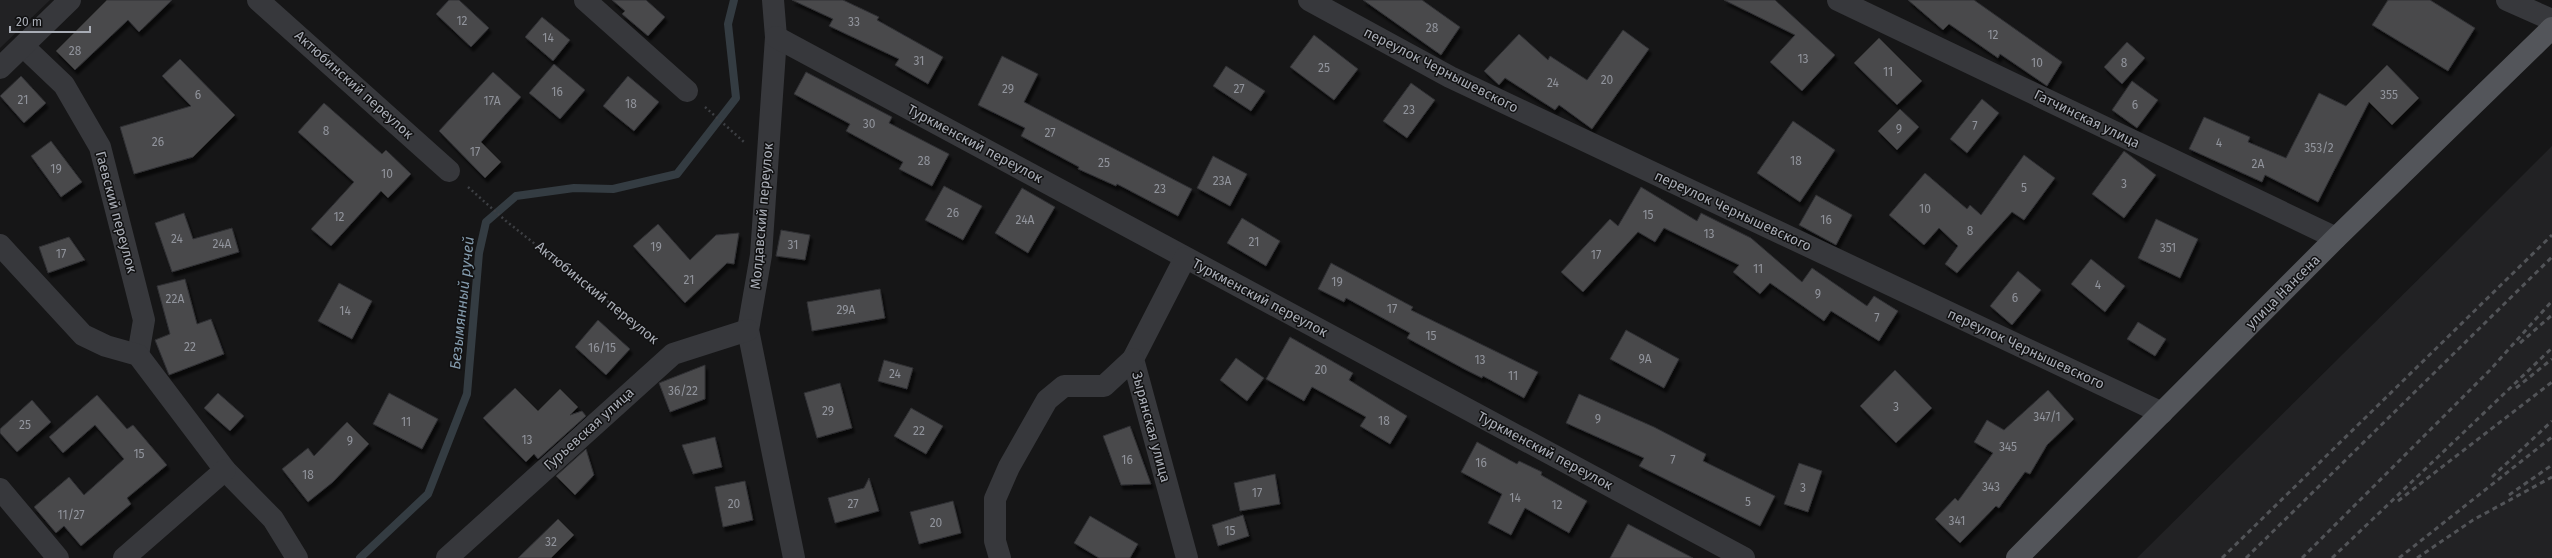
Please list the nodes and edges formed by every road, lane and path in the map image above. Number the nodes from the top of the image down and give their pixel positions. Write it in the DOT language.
graph roads {
  1 [pos="70,0"];
  2 [pos="258,0"];
  3 [pos="585,0"];
  4 [pos="773,0"];
  5 [pos="1309,0"];
  6 [pos="1838,0"];
  7 [pos="2507,0"];
  8 [pos="2552,20"];
  9 [pos="2552,28"];
  10 [pos="776,37"];
  11 [pos="23,46"];
  12 [pos="0,68"];
  13 [pos="687,91"];
  14 [pos="703,105"];
  15 [pos="732,131"];
  16 [pos="449,171"];
  17 [pos="485,203"];
  18 [pos="2336,238"];
  19 [pos="0,245"];
  20 [pos="1185,258"];
  21 [pos="748,330"];
  22 [pos="672,354"];
  23 [pos="138,355"];
  24 [pos="1133,359"];
  25 [pos="2162,413"];
  26 [pos="225,470"];
  27 [pos="0,489"];
  28 [pos="58,558"];
  29 [pos="124,558"];
  30 [pos="297,558"];
  31 [pos="447,558"];
  32 [pos="794,558"];
  33 [pos="1000,558"];
  34 [pos="1187,558"];
  35 [pos="1744,558"];
  36 [pos="2017,558"];
  1 -- 11 [label="street"];
  2 -- 16 [label="street, Актюбинский переулок"];
  3 -- 13 [label="street"];
  4 -- 10 [label="street, Молдавский переулок"];
  5 -- 25 [label="street, переулок Чернышевского"];
  6 -- 18 [label="street, Гатчинская улица"];
  7 -- 8 [label="street"];
  9 -- 18 [label="main road, улица Нансена"];
  10 -- 20 [label="street, Туркменский переулок"];
  10 -- 21 [label="street, Молдавский переулок"];
  11 -- 12 [label="street"];
  11 -- 23 [label="street, Гаевский переулок"];
  14 -- 15 [label="path"];
  17 -- 22 [label="path, Актюбинский переулок"];
  18 -- 25 [label="main road, улица Нансена"];
  19 -- 23 [label="street"];
  20 -- 24 [label="street, Зырянская улица"];
  20 -- 35 [label="street, Туркменский переулок"];
  21 -- 22 [label="street, Гурьевская улица"];
  21 -- 32 [label="street, Молдавский переулок"];
  22 -- 31 [label="street, Гурьевская улица"];
  23 -- 26 [label="street"];
  24 -- 33 [label="street"];
  24 -- 34 [label="street, Зырянская улица"];
  25 -- 36 [label="main road, улица Нансена"];
  26 -- 29 [label="street"];
  26 -- 30 [label="street"];
  27 -- 28 [label="street"];
}
